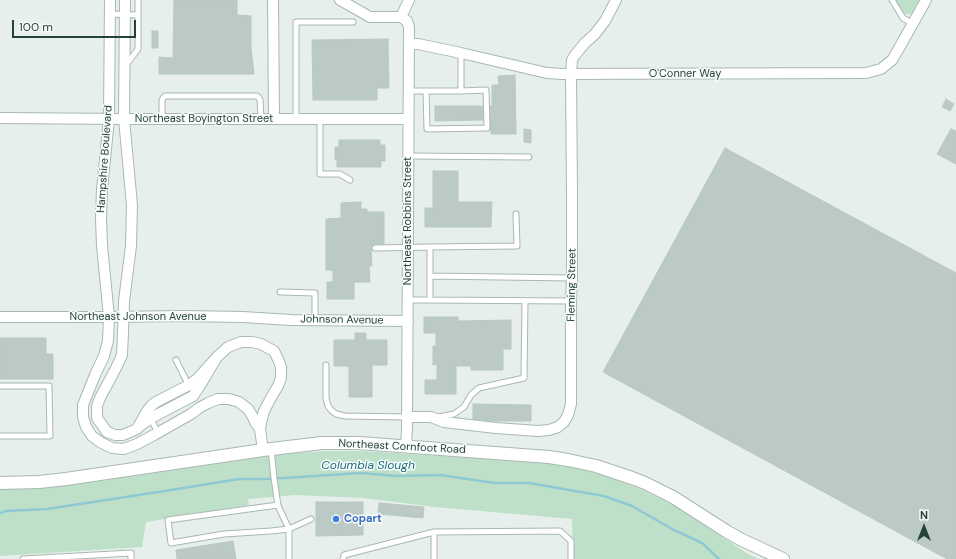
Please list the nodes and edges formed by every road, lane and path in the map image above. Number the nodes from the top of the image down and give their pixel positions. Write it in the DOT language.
graph roads {
  1 [pos="110,0"];
  2 [pos="125,0"];
  3 [pos="138,0"];
  4 [pos="273,0"];
  5 [pos="340,0"];
  6 [pos="409,0"];
  7 [pos="616,0"];
  8 [pos="892,0"];
  9 [pos="926,0"];
  10 [pos="110,14"];
  11 [pos="125,15"];
  12 [pos="138,15"];
  13 [pos="401,17"];
  14 [pos="353,22"];
  15 [pos="913,24"];
  16 [pos="408,44"];
  17 [pos="461,53"];
  18 [pos="124,68"];
  19 [pos="571,74"];
  20 [pos="408,91"];
  21 [pos="426,91"];
  22 [pos="461,91"];
  23 [pos="0,118"];
  24 [pos="261,118"];
  25 [pos="274,118"];
  26 [pos="296,118"];
  27 [pos="320,118"];
  28 [pos="109,119"];
  29 [pos="124,119"];
  30 [pos="162,119"];
  31 [pos="408,119"];
  32 [pos="408,156"];
  33 [pos="530,157"];
  34 [pos="350,180"];
  35 [pos="516,214"];
  36 [pos="408,247"];
  37 [pos="430,247"];
  38 [pos="375,248"];
  39 [pos="430,276"];
  40 [pos="572,278"];
  41 [pos="280,292"];
  42 [pos="408,300"];
  43 [pos="430,300"];
  44 [pos="525,300"];
  45 [pos="571,301"];
  46 [pos="0,317"];
  47 [pos="109,317"];
  48 [pos="123,317"];
  49 [pos="276,319"];
  50 [pos="315,320"];
  51 [pos="408,321"];
  52 [pos="217,357"];
  53 [pos="176,360"];
  54 [pos="326,365"];
  55 [pos="189,385"];
  56 [pos="0,386"];
  57 [pos="193,396"];
  58 [pos="199,408"];
  59 [pos="149,414"];
  60 [pos="407,417"];
  61 [pos="431,417"];
  62 [pos="260,429"];
  63 [pos="158,432"];
  64 [pos="0,436"];
  65 [pos="406,446"];
  66 [pos="267,450"];
  67 [pos="0,483"];
  68 [pos="278,505"];
  69 [pos="311,520"];
  70 [pos="290,529"];
  71 [pos="434,532"];
  72 [pos="78,557"];
  73 [pos="24,559"];
  74 [pos="131,559"];
  75 [pos="289,559"];
  76 [pos="342,559"];
  77 [pos="434,559"];
  78 [pos="571,559"];
  79 [pos="783,559"];
  1 -- 10 [label="street, Hampshire Boulevard"];
  2 -- 11 [label="street, Hampshire Boulevard"];
  3 -- 12 [label="lane"];
  4 -- 25 [label="street"];
  5 -- 13 [label="street"];
  6 -- 13 [label="street"];
  7 -- 19 [label="street, Fleming Street"];
  8 -- 15 [label="lane"];
  9 -- 15 [label="street, O'Conner Way"];
  10 -- 11 [label="lane"];
  10 -- 28 [label="street, Hampshire Boulevard"];
  11 -- 12 [label="lane"];
  11 -- 18 [label="street, Hampshire Boulevard"];
  12 -- 18 [label="lane"];
  13 -- 16 [label="street, Northeast Robbins Street"];
  14 -- 26 [label="lane"];
  15 -- 19 [label="street, O'Conner Way"];
  16 -- 17 [label="street, O'Conner Way"];
  16 -- 20 [label="street, Northeast Robbins Street"];
  17 -- 19 [label="street, O'Conner Way"];
  17 -- 22 [label="lane"];
  18 -- 29 [label="street, Hampshire Boulevard"];
  19 -- 40 [label="street, Fleming Street"];
  20 -- 21 [label="lane"];
  20 -- 31 [label="street, Northeast Robbins Street"];
  21 -- 22 [label="lane"];
  21 -- 22 [label="lane"];
  23 -- 28 [label="street, Northeast Boyington Street"];
  24 -- 25 [label="street, Northeast Boyington Street"];
  24 -- 30 [label="street, Northeast Boyington Street"];
  24 -- 30 [label="lane"];
  25 -- 26 [label="street, Northeast Boyington Street"];
  26 -- 27 [label="street, Northeast Boyington Street"];
  27 -- 31 [label="street, Northeast Boyington Street"];
  27 -- 34 [label="lane"];
  28 -- 29 [label="street, Northeast Boyington Street"];
  28 -- 47 [label="street, Hampshire Boulevard"];
  29 -- 30 [label="street, Northeast Boyington Street"];
  29 -- 48 [label="street, Hampshire Boulevard"];
  31 -- 32 [label="street, Northeast Robbins Street"];
  32 -- 33 [label="lane"];
  32 -- 36 [label="street, Northeast Robbins Street"];
  35 -- 37 [label="lane"];
  36 -- 37 [label="lane"];
  36 -- 38 [label="lane"];
  36 -- 42 [label="street, Northeast Robbins Street"];
  37 -- 39 [label="lane"];
  39 -- 40 [label="lane"];
  39 -- 43 [label="lane"];
  40 -- 45 [label="street, Fleming Street"];
  41 -- 50 [label="lane"];
  42 -- 43 [label="lane"];
  42 -- 51 [label="street, Northeast Robbins Street"];
  43 -- 44 [label="lane"];
  44 -- 45 [label="lane"];
  44 -- 61 [label="lane"];
  45 -- 61 [label="street, Fleming Street"];
  46 -- 47 [label="street, Northeast Johnson Avenue"];
  47 -- 48 [label="street, Northeast Johnson Avenue"];
  47 -- 63 [label="street, Hampshire Boulevard"];
  48 -- 49 [label="street, Northeast Johnson Avenue"];
  48 -- 59 [label="street, Hampshire Boulevard"];
  49 -- 50 [label="street, Johnson Avenue"];
  50 -- 51 [label="street, Johnson Avenue"];
  51 -- 60 [label="street, Northeast Robbins Street"];
  52 -- 55 [label="street"];
  52 -- 57 [label="street"];
  52 -- 62 [label="street"];
  53 -- 55 [label="lane"];
  54 -- 60 [label="lane"];
  55 -- 57 [label="lane"];
  55 -- 59 [label="street"];
  56 -- 64 [label="lane"];
  57 -- 58 [label="lane"];
  57 -- 59 [label="street"];
  58 -- 62 [label="street, Hampshire Boulevard"];
  58 -- 63 [label="street, Hampshire Boulevard"];
  59 -- 63 [label="lane"];
  60 -- 61 [label="street, Fleming Street"];
  60 -- 65 [label="street, Northeast Robbins Street"];
  62 -- 66 [label="street"];
  65 -- 66 [label="street, Northeast Cornfoot Road"];
  65 -- 79 [label="street, Northeast Cornfoot Road"];
  66 -- 67 [label="street, Northeast Cornfoot Road"];
  66 -- 68 [label="lane"];
  68 -- 70 [label="lane"];
  68 -- 70 [label="lane"];
  69 -- 70 [label="lane"];
  70 -- 75 [label="lane"];
  71 -- 76 [label="lane"];
  71 -- 77 [label="lane"];
  71 -- 78 [label="lane"];
  72 -- 73 [label="lane"];
  72 -- 74 [label="lane"];
}
